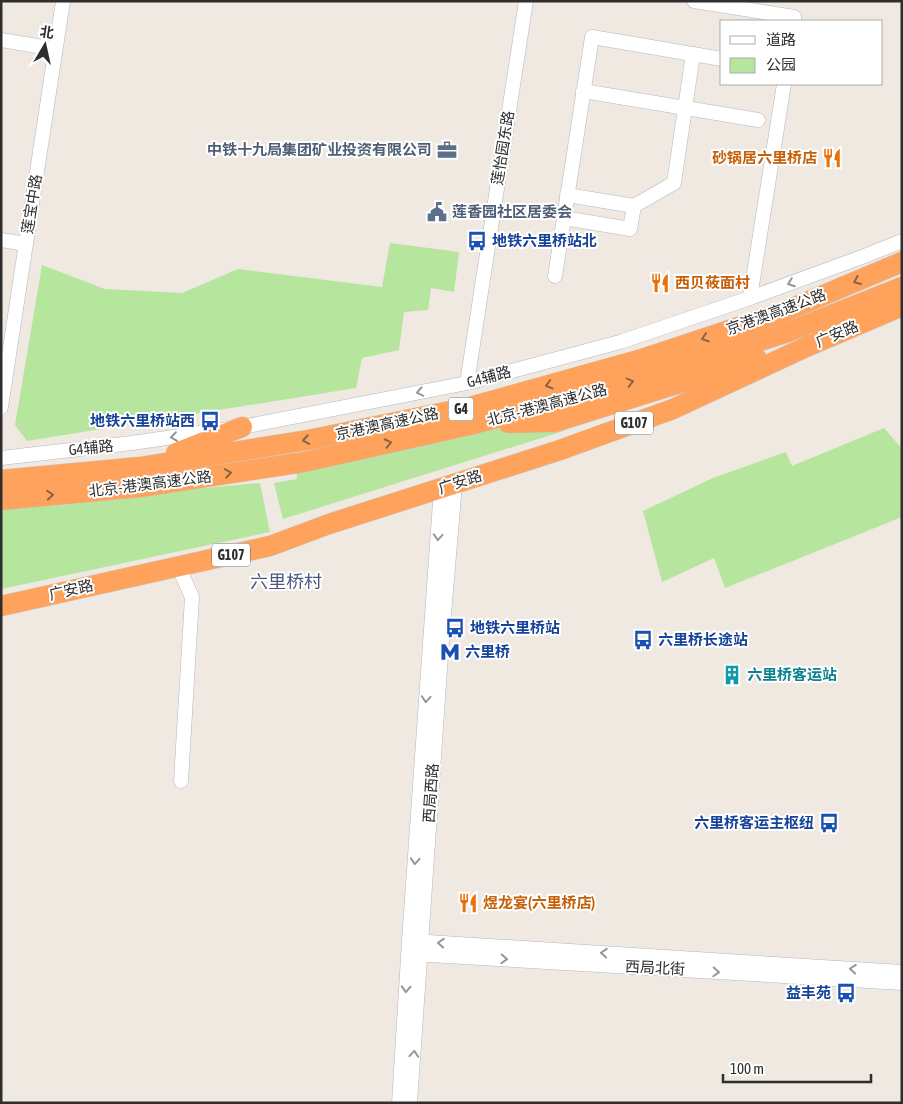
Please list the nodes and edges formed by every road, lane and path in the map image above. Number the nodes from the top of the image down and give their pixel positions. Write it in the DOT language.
graph roads {
  1 [pos="63,1"];
  2 [pos="526,1"];
  3 [pos="694,1"];
  4 [pos="794,20"];
  5 [pos="1,40"];
  6 [pos="55,49"];
  7 [pos="693,54"];
  8 [pos="720,59"];
  9 [pos="784,85"];
  10 [pos="583,91"];
  11 [pos="685,108"];
  12 [pos="758,120"];
  13 [pos="567,195"];
  14 [pos="634,206"];
  15 [pos="564,218"];
  16 [pos="1,240"];
  17 [pos="902,240"];
  18 [pos="26,244"];
  19 [pos="902,262"];
  20 [pos="555,276"];
  21 [pos="902,287"];
  22 [pos="750,298"];
  23 [pos="902,306"];
  24 [pos="806,347"];
  25 [pos="468,383"];
  26 [pos="1,407"];
  27 [pos="474,424"];
  28 [pos="242,427"];
  29 [pos="1,458"];
  30 [pos="140,467"];
  31 [pos="1,480"];
  32 [pos="448,486"];
  33 [pos="1,500"];
  34 [pos="178,566"];
  35 [pos="1,606"];
  36 [pos="181,781"];
  37 [pos="415,947"];
  38 [pos="902,972"];
  39 [pos="902,983"];
  40 [pos="399,1103"];
  41 [pos="410,1103"];
  1 -- 6 [label="street, 莲宝中路"];
  2 -- 25 [label="street, 莲怡园东路"];
  3 -- 4 [label="street"];
  5 -- 6 [label="street"];
  6 -- 18 [label="street, 莲宝中路"];
  7 -- 8 [label="street"];
  7 -- 10 [label="street"];
  7 -- 11 [label="street"];
  9 -- 22 [label="street"];
  10 -- 11 [label="street"];
  10 -- 13 [label="street"];
  11 -- 12 [label="street"];
  11 -- 14 [label="street"];
  13 -- 14 [label="street"];
  13 -- 15 [label="street"];
  14 -- 15 [label="street"];
  15 -- 20 [label="street"];
  16 -- 18 [label="street"];
  17 -- 22 [label="street, G4辅路, one-way"];
  18 -- 26 [label="street, 莲宝中路"];
  19 -- 30 [label="highway, 京港澳高速公路 / G4, one-way"];
  27 -- 21 [label="highway, 北京-港澳高速公路 / G4, one-way"];
  22 -- 25 [label="street, G4辅路"];
  23 -- 24 [label="highway, 广安路 / G107"];
  24 -- 27 [label="highway"];
  24 -- 32 [label="highway, 广安路 / G107"];
  25 -- 28 [label="street, G4辅路, one-way"];
  33 -- 27 [label="highway, 北京-港澳高速公路 / G4, one-way"];
  28 -- 29 [label="street, G4辅路, one-way"];
  28 -- 30 [label="highway"];
  30 -- 31 [label="highway, 京港澳高速公路 / G4"];
  32 -- 34 [label="highway, 广安路 / G107"];
  32 -- 37 [label="street, 西局西路"];
  34 -- 35 [label="highway, 广安路 / G107"];
  34 -- 36 [label="street"];
  38 -- 37 [label="street, 西局北街, one-way"];
  37 -- 39 [label="street, 西局北街, one-way"];
  37 -- 40 [label="street, 西局西路, one-way"];
  41 -- 37 [label="street, 西局西路, one-way"];
}
